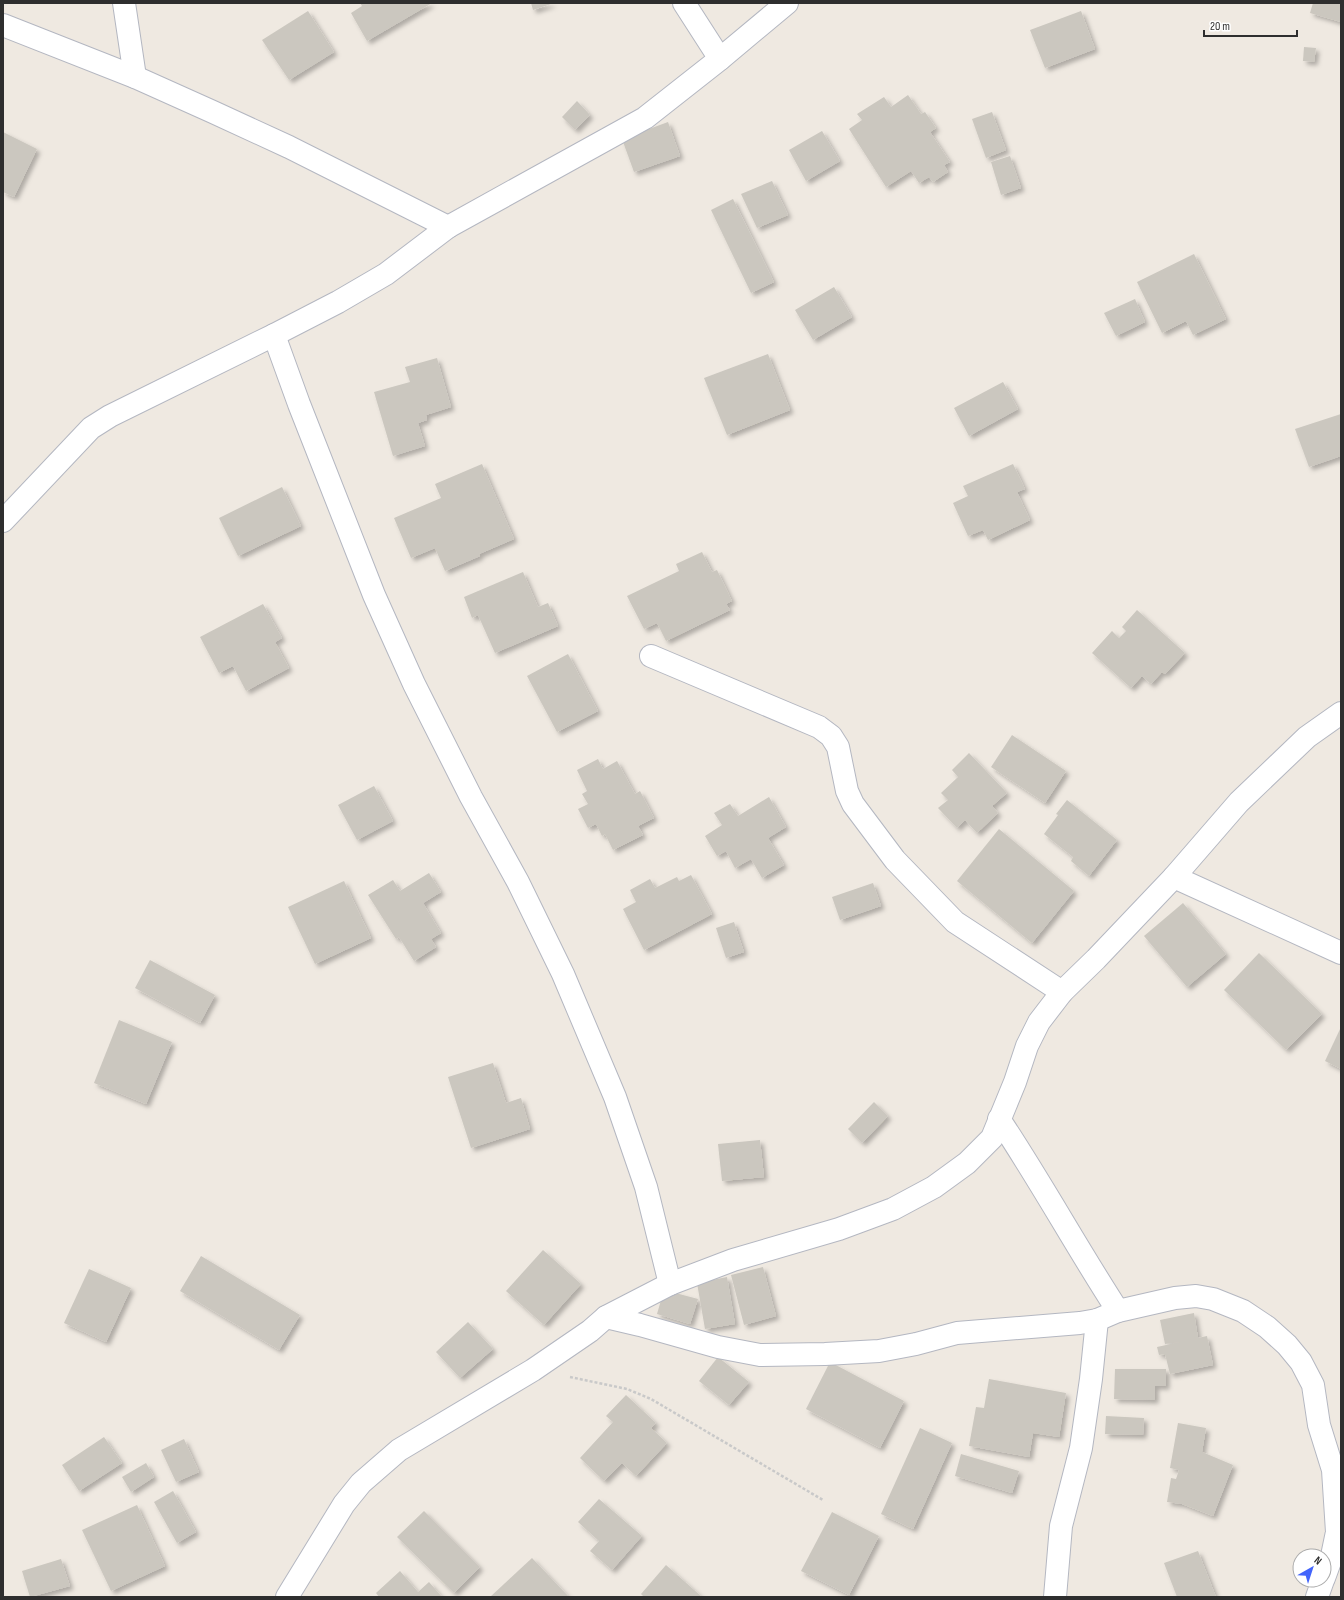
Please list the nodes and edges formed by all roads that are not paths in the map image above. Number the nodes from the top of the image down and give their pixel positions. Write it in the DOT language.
graph roads {
  1 [pos="124,3"];
  2 [pos="684,3"];
  3 [pos="787,3"];
  4 [pos="3,25"];
  5 [pos="720,59"];
  6 [pos="136,77"];
  7 [pos="448,227"];
  8 [pos="274,335"];
  9 [pos="3,521"];
  10 [pos="651,656"];
  11 [pos="1341,713"];
  12 [pos="1174,877"];
  13 [pos="1341,953"];
  14 [pos="1062,992"];
  15 [pos="999,1119"];
  16 [pos="670,1284"];
  17 [pos="1118,1311"];
  18 [pos="606,1317"];
  19 [pos="1097,1320"];
  20 [pos="1332,1556"];
  21 [pos="287,1597"];
  22 [pos="1055,1597"];
  1 -- 6 [label="street"];
  2 -- 5 [label="street"];
  3 -- 5 [label="street"];
  4 -- 6 [label="street"];
  5 -- 7 [label="street"];
  6 -- 7 [label="street"];
  7 -- 8 [label="street"];
  8 -- 9 [label="street"];
  8 -- 16 [label="street"];
  10 -- 14 [label="street"];
  11 -- 12 [label="street"];
  12 -- 13 [label="street"];
  12 -- 14 [label="street"];
  14 -- 15 [label="street"];
  15 -- 16 [label="street"];
  15 -- 17 [label="street"];
  16 -- 18 [label="street"];
  17 -- 19 [label="street"];
  17 -- 20 [label="street"];
  18 -- 19 [label="street"];
  18 -- 21 [label="street"];
  19 -- 22 [label="street"];
}
